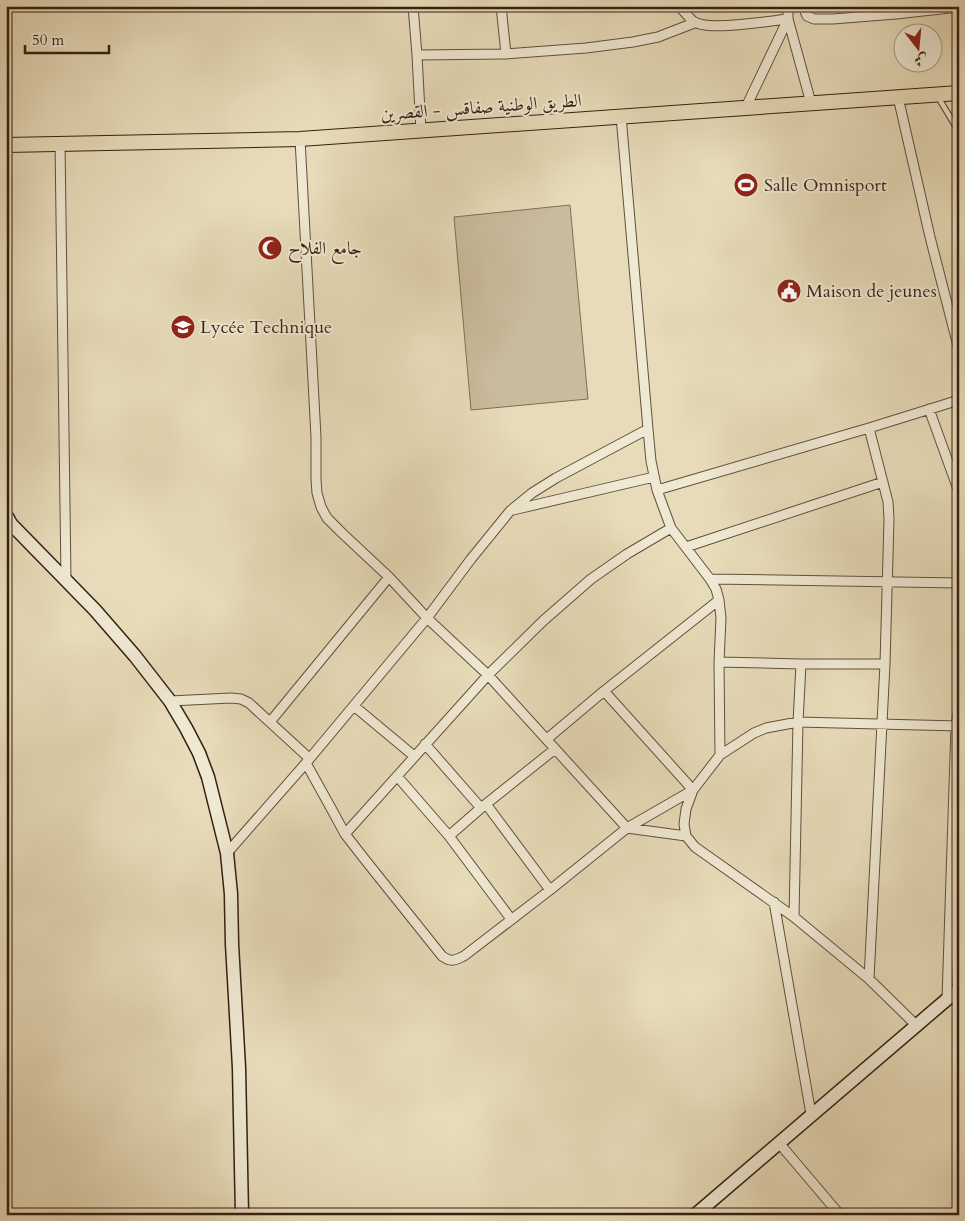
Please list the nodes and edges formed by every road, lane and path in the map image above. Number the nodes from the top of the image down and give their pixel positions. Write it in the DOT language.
graph roads {
  1 [pos="413,6"];
  2 [pos="501,6"];
  3 [pos="680,6"];
  4 [pos="788,6"];
  5 [pos="803,6"];
  6 [pos="959,7"];
  7 [pos="894,10"];
  8 [pos="788,19"];
  9 [pos="694,23"];
  10 [pos="506,54"];
  11 [pos="417,56"];
  12 [pos="959,93"];
  13 [pos="936,94"];
  14 [pos="898,96"];
  15 [pos="811,103"];
  16 [pos="746,108"];
  17 [pos="621,116"];
  18 [pos="421,131"];
  19 [pos="959,132"];
  20 [pos="300,139"];
  21 [pos="60,143"];
  22 [pos="6,145"];
  23 [pos="959,350"];
  24 [pos="959,400"];
  25 [pos="928,409"];
  26 [pos="869,428"];
  27 [pos="648,429"];
  28 [pos="654,477"];
  29 [pos="884,482"];
  30 [pos="657,490"];
  31 [pos="959,492"];
  32 [pos="510,511"];
  33 [pos="6,515"];
  34 [pos="671,528"];
  35 [pos="686,547"];
  36 [pos="389,577"];
  37 [pos="66,579"];
  38 [pos="710,579"];
  39 [pos="888,582"];
  40 [pos="959,583"];
  41 [pos="719,600"];
  42 [pos="427,618"];
  43 [pos="719,662"];
  44 [pos="801,664"];
  45 [pos="885,664"];
  46 [pos="488,675"];
  47 [pos="604,691"];
  48 [pos="170,701"];
  49 [pos="354,706"];
  50 [pos="959,707"];
  51 [pos="270,722"];
  52 [pos="798,722"];
  53 [pos="882,724"];
  54 [pos="957,726"];
  55 [pos="547,739"];
  56 [pos="425,744"];
  57 [pos="555,749"];
  58 [pos="720,755"];
  59 [pos="414,756"];
  60 [pos="308,760"];
  61 [pos="397,776"];
  62 [pos="693,790"];
  63 [pos="483,806"];
  64 [pos="627,828"];
  65 [pos="346,834"];
  66 [pos="449,836"];
  67 [pos="686,836"];
  68 [pos="227,853"];
  69 [pos="550,890"];
  70 [pos="774,902"];
  71 [pos="794,917"];
  72 [pos="511,919"];
  73 [pos="869,980"];
  74 [pos="959,990"];
  75 [pos="947,999"];
  76 [pos="916,1025"];
  77 [pos="811,1114"];
  78 [pos="778,1143"];
  79 [pos="838,1214"];
  80 [pos="242,1215"];
  81 [pos="695,1215"];
  1 -- 11 [label="street"];
  2 -- 10 [label="street"];
  3 -- 9 [label="street"];
  4 -- 8 [label="street"];
  5 -- 7 [label="street"];
  6 -- 7 [label="street"];
  8 -- 9 [label="street"];
  8 -- 15 [label="street"];
  8 -- 16 [label="street"];
  9 -- 10 [label="street"];
  10 -- 11 [label="street"];
  11 -- 18 [label="street"];
  12 -- 13 [label="main road, الطريق الوطنية صفاقس - القصرين"];
  13 -- 14 [label="main road, الطريق الوطنية صفاقس - القصرين"];
  13 -- 19 [label="lane"];
  14 -- 15 [label="main road, الطريق الوطنية صفاقس - القصرين"];
  14 -- 23 [label="street"];
  15 -- 16 [label="main road, الطريق الوطنية صفاقس - القصرين"];
  16 -- 17 [label="main road, الطريق الوطنية صفاقس - القصرين"];
  17 -- 18 [label="main road, الطريق الوطنية صفاقس - القصرين"];
  17 -- 27 [label="street"];
  18 -- 20 [label="main road, الطريق الوطنية صفاقس - القصرين"];
  20 -- 21 [label="main road, الطريق الوطنية صفاقس - القصرين"];
  20 -- 36 [label="street"];
  21 -- 22 [label="main road, الطريق الوطنية صفاقس - القصرين"];
  21 -- 37 [label="street"];
  24 -- 25 [label="street"];
  25 -- 26 [label="street"];
  25 -- 31 [label="street"];
  26 -- 29 [label="street"];
  26 -- 30 [label="street"];
  27 -- 28 [label="street"];
  27 -- 32 [label="street"];
  28 -- 30 [label="street"];
  28 -- 32 [label="street"];
  29 -- 35 [label="street"];
  29 -- 39 [label="street"];
  30 -- 34 [label="street"];
  32 -- 42 [label="street"];
  33 -- 37 [label="street"];
  34 -- 35 [label="street"];
  34 -- 46 [label="street"];
  35 -- 38 [label="street"];
  36 -- 42 [label="street"];
  36 -- 51 [label="street"];
  37 -- 48 [label="street"];
  38 -- 39 [label="street"];
  38 -- 41 [label="street"];
  39 -- 40 [label="street"];
  39 -- 45 [label="street"];
  41 -- 43 [label="street"];
  41 -- 47 [label="street"];
  42 -- 46 [label="street"];
  42 -- 49 [label="street"];
  43 -- 44 [label="street"];
  43 -- 58 [label="street"];
  44 -- 45 [label="street"];
  44 -- 52 [label="street"];
  45 -- 53 [label="street"];
  46 -- 55 [label="street"];
  46 -- 56 [label="street"];
  47 -- 55 [label="street"];
  47 -- 62 [label="street"];
  48 -- 51 [label="street"];
  48 -- 68 [label="street"];
  49 -- 59 [label="street"];
  49 -- 60 [label="street"];
  50 -- 54 [label="street"];
  51 -- 60 [label="street"];
  52 -- 53 [label="street"];
  52 -- 58 [label="street"];
  52 -- 71 [label="street"];
  53 -- 54 [label="street"];
  53 -- 73 [label="street"];
  54 -- 75 [label="street"];
  55 -- 57 [label="street"];
  56 -- 59 [label="street"];
  56 -- 63 [label="street"];
  57 -- 63 [label="street"];
  57 -- 64 [label="street"];
  58 -- 62 [label="street"];
  59 -- 61 [label="street"];
  60 -- 65 [label="street"];
  60 -- 68 [label="street"];
  61 -- 65 [label="street"];
  61 -- 66 [label="street"];
  62 -- 64 [label="street"];
  62 -- 67 [label="street"];
  63 -- 66 [label="street"];
  63 -- 69 [label="street"];
  64 -- 67 [label="street"];
  64 -- 69 [label="street"];
  65 -- 72 [label="street"];
  66 -- 72 [label="street"];
  67 -- 70 [label="street"];
  68 -- 80 [label="street"];
  69 -- 72 [label="street"];
  70 -- 71 [label="street"];
  70 -- 77 [label="street"];
  71 -- 73 [label="street"];
  73 -- 76 [label="street"];
  74 -- 75 [label="street"];
  75 -- 76 [label="street"];
  76 -- 77 [label="street"];
  77 -- 78 [label="street"];
  78 -- 79 [label="street"];
  78 -- 81 [label="street"];
}
